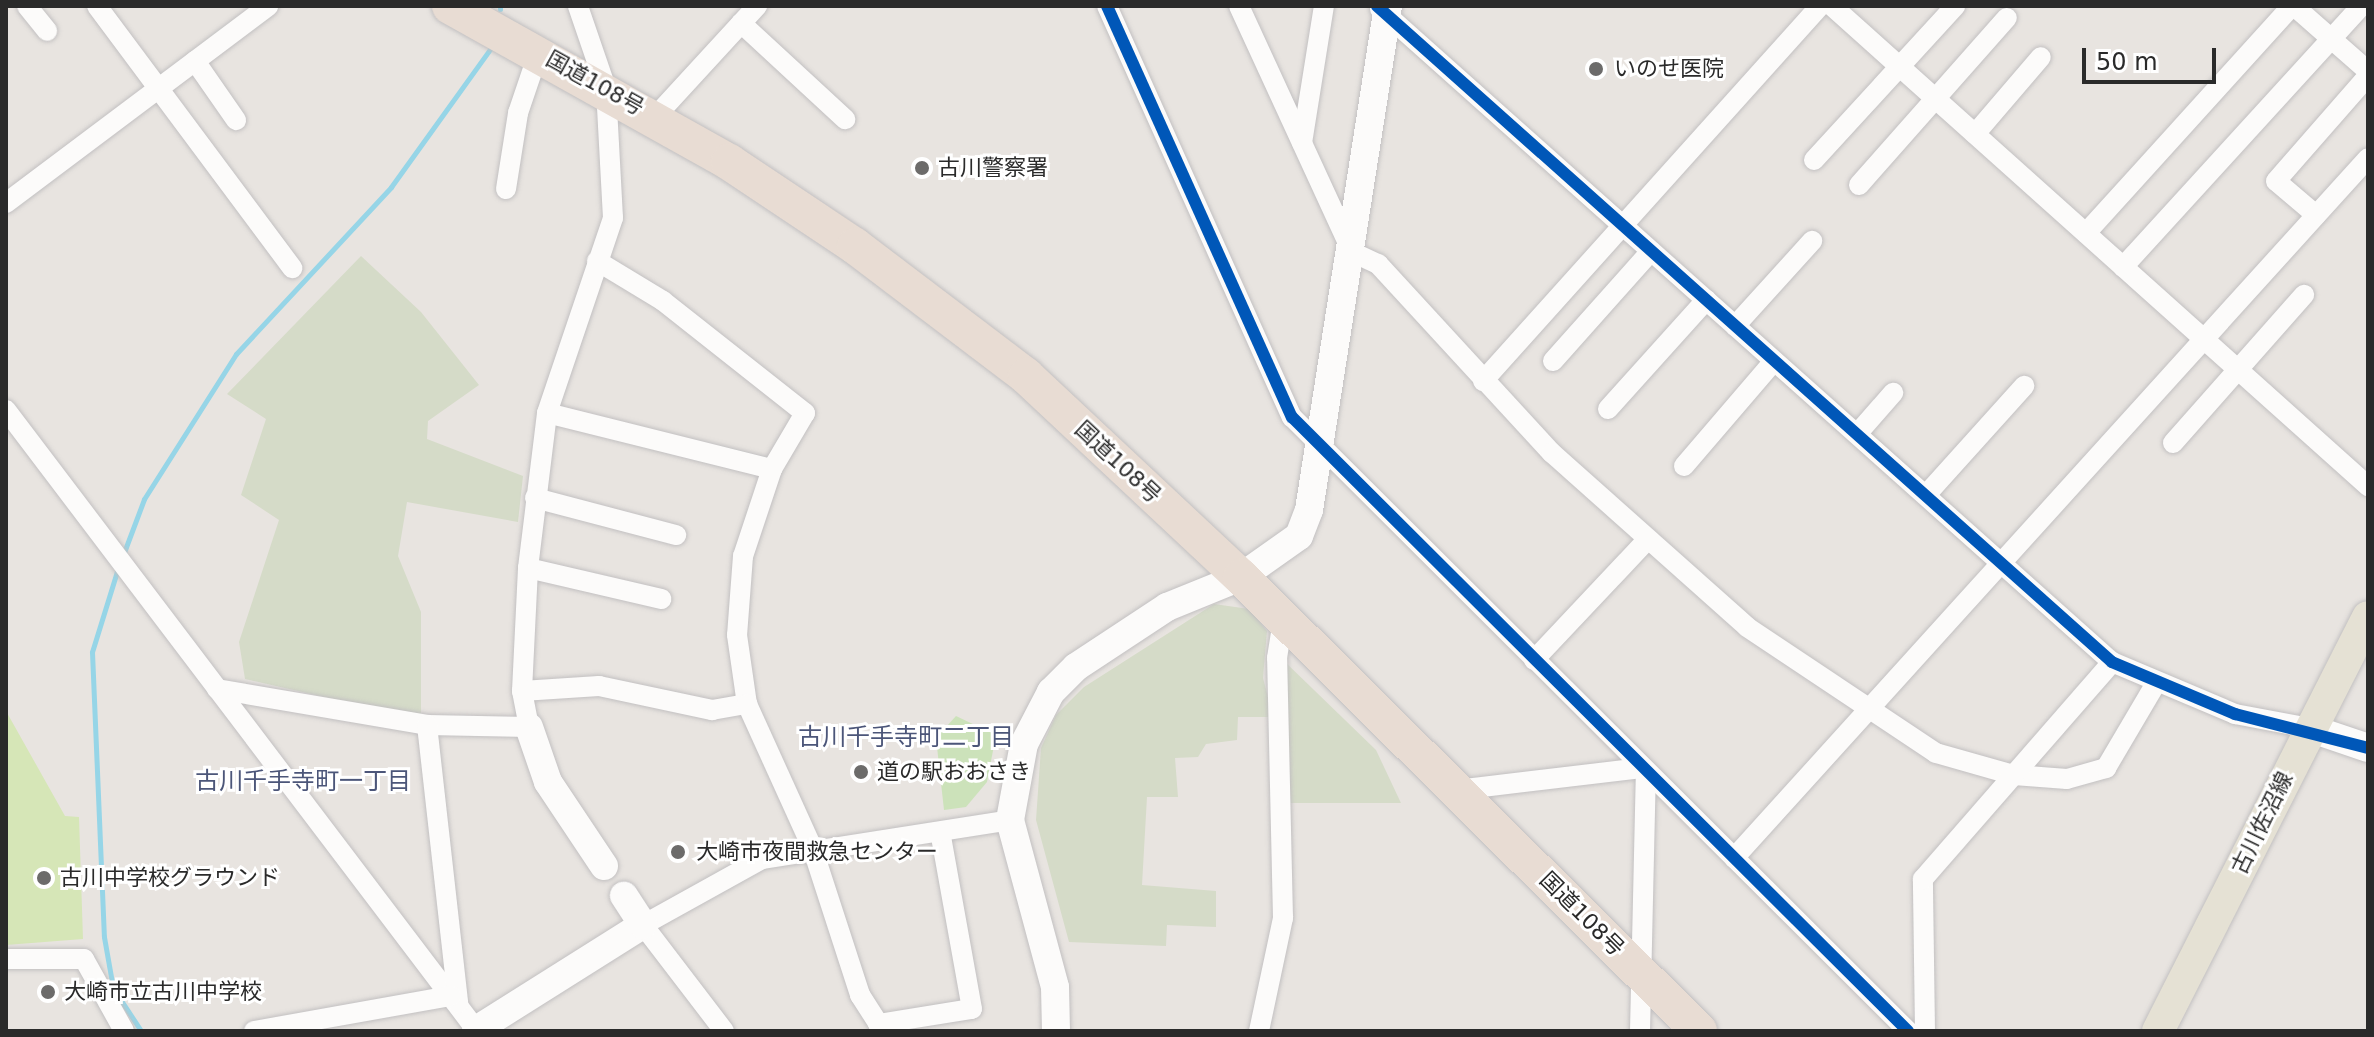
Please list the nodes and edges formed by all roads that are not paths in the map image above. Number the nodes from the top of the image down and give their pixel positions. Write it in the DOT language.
graph roads {
  1 [pos="27,6"];
  2 [pos="97,6"];
  3 [pos="268,6"];
  4 [pos="450,6"];
  5 [pos="578,6"];
  6 [pos="757,6"];
  7 [pos="1107,6"];
  8 [pos="1239,6"];
  9 [pos="1324,6"];
  10 [pos="1820,6"];
  11 [pos="1832,6"];
  12 [pos="1955,6"];
  13 [pos="2293,6"];
  14 [pos="2361,6"];
  15 [pos="1384,9"];
  16 [pos="2007,18"];
  17 [pos="741,23"];
  18 [pos="47,31"];
  19 [pos="2331,39"];
  20 [pos="539,51"];
  21 [pos="2041,57"];
  22 [pos="195,61"];
  23 [pos="1898,65"];
  24 [pos="2368,73"];
  25 [pos="606,88"];
  26 [pos="158,89"];
  27 [pos="1935,99"];
  28 [pos="655,117"];
  29 [pos="845,119"];
  30 [pos="236,120"];
  31 [pos="1975,134"];
  32 [pos="1302,143"];
  33 [pos="2368,158"];
  34 [pos="1814,160"];
  35 [pos="1859,185"];
  36 [pos="506,189"];
  37 [pos="6,203"];
  38 [pos="2316,215"];
  39 [pos="1623,225"];
  40 [pos="2086,233"];
  41 [pos="1812,241"];
  42 [pos="1651,251"];
  43 [pos="1352,252"];
  44 [pos="597,261"];
  45 [pos="2123,267"];
  46 [pos="292,268"];
  47 [pos="2304,295"];
  48 [pos="1706,300"];
  49 [pos="1735,326"];
  50 [pos="2203,337"];
  51 [pos="1553,361"];
  52 [pos="1774,361"];
  53 [pos="2238,369"];
  54 [pos="1483,381"];
  55 [pos="2024,386"];
  56 [pos="1893,393"];
  57 [pos="1608,409"];
  58 [pos="6,410"];
  59 [pos="547,413"];
  60 [pos="1857,434"];
  61 [pos="1316,443"];
  62 [pos="2173,443"];
  63 [pos="1684,466"];
  64 [pos="772,469"];
  65 [pos="2368,486"];
  66 [pos="1926,495"];
  67 [pos="535,498"];
  68 [pos="676,535"];
  69 [pos="1648,539"];
  70 [pos="2002,563"];
  71 [pos="528,568"];
  72 [pos="1241,577"];
  73 [pos="661,599"];
  74 [pos="2368,617"];
  75 [pos="1283,619"];
  76 [pos="1534,660"];
  77 [pos="2112,662"];
  78 [pos="2156,683"];
  79 [pos="217,689"];
  80 [pos="522,691"];
  81 [pos="747,704"];
  82 [pos="1874,707"];
  83 [pos="427,725"];
  84 [pos="529,727"];
  85 [pos="2309,728"];
  86 [pos="2368,748"];
  87 [pos="1644,769"];
  88 [pos="2014,775"];
  89 [pos="1457,790"];
  90 [pos="1010,820"];
  91 [pos="940,832"];
  92 [pos="812,847"];
  93 [pos="1734,858"];
  94 [pos="604,866"];
  95 [pos="624,896"];
  96 [pos="643,925"];
  97 [pos="6,959"];
  98 [pos="1641,973"];
  99 [pos="455,1001"];
  100 [pos="880,1028"];
  101 [pos="124,1031"];
  102 [pos="254,1031"];
  103 [pos="472,1031"];
  104 [pos="724,1031"];
  105 [pos="1056,1031"];
  106 [pos="1259,1031"];
  107 [pos="1640,1031"];
  108 [pos="1699,1031"];
  109 [pos="1908,1031"];
  110 [pos="1925,1031"];
  111 [pos="2158,1031"];
  1 -- 18 [label="street"];
  2 -- 26 [label="street"];
  3 -- 22 [label="street"];
  4 -- 20 [label="highway, 国道108号"];
  5 -- 25 [label="street"];
  6 -- 17 [label="street"];
  7 -- 61 [label="street"];
  8 -- 32 [label="street"];
  9 -- 32 [label="street"];
  10 -- 39 [label="street"];
  11 -- 23 [label="street"];
  12 -- 23 [label="street"];
  13 -- 19 [label="street"];
  13 -- 40 [label="street"];
  14 -- 19 [label="street"];
  15 -- 39 [label="street"];
  15 -- 43 [label="street"];
  16 -- 27 [label="street"];
  17 -- 28 [label="street"];
  17 -- 29 [label="street"];
  19 -- 24 [label="street"];
  19 -- 45 [label="street"];
  20 -- 25 [label="highway, 国道108号"];
  20 -- 36 [label="street"];
  21 -- 31 [label="street"];
  22 -- 26 [label="street"];
  22 -- 30 [label="street"];
  23 -- 27 [label="street"];
  23 -- 34 [label="street"];
  24 -- 38 [label="street"];
  25 -- 28 [label="highway, 国道108号"];
  25 -- 44 [label="street"];
  26 -- 37 [label="street"];
  26 -- 46 [label="street"];
  27 -- 31 [label="street"];
  27 -- 35 [label="street"];
  28 -- 72 [label="highway, 国道108号"];
  31 -- 40 [label="street"];
  32 -- 43 [label="street"];
  33 -- 38 [label="street"];
  38 -- 50 [label="street"];
  39 -- 42 [label="street"];
  39 -- 54 [label="street"];
  40 -- 45 [label="street"];
  41 -- 49 [label="street"];
  42 -- 48 [label="street"];
  42 -- 51 [label="street"];
  43 -- 54 [label="street"];
  43 -- 61 [label="street"];
  44 -- 59 [label="street"];
  44 -- 64 [label="street"];
  45 -- 50 [label="street"];
  47 -- 53 [label="street"];
  48 -- 49 [label="street"];
  48 -- 57 [label="street"];
  49 -- 52 [label="street"];
  50 -- 53 [label="street"];
  50 -- 70 [label="street"];
  52 -- 60 [label="street"];
  52 -- 63 [label="street"];
  53 -- 62 [label="street"];
  53 -- 65 [label="street"];
  54 -- 69 [label="street"];
  55 -- 66 [label="street"];
  56 -- 60 [label="street"];
  58 -- 79 [label="street"];
  59 -- 64 [label="street"];
  59 -- 67 [label="street"];
  60 -- 66 [label="street"];
  61 -- 72 [label="street"];
  61 -- 76 [label="street"];
  64 -- 81 [label="street"];
  66 -- 70 [label="street"];
  67 -- 68 [label="street"];
  67 -- 71 [label="street"];
  69 -- 76 [label="street"];
  69 -- 82 [label="street"];
  70 -- 77 [label="street"];
  70 -- 82 [label="street"];
  71 -- 73 [label="street"];
  71 -- 80 [label="street"];
  72 -- 75 [label="highway, 国道108号"];
  72 -- 90 [label="street"];
  74 -- 85 [label="main road, 古川佐沼線"];
  75 -- 89 [label="highway, 国道108号"];
  75 -- 106 [label="street"];
  76 -- 87 [label="street"];
  77 -- 78 [label="street"];
  77 -- 88 [label="street"];
  78 -- 85 [label="street"];
  78 -- 88 [label="street"];
  79 -- 83 [label="street"];
  79 -- 99 [label="street"];
  80 -- 81 [label="street"];
  80 -- 84 [label="street"];
  81 -- 92 [label="street"];
  82 -- 88 [label="street"];
  82 -- 93 [label="street"];
  83 -- 84 [label="street"];
  83 -- 99 [label="street"];
  84 -- 94 [label="street"];
  85 -- 86 [label="street"];
  85 -- 111 [label="main road, 古川佐沼線"];
  87 -- 89 [label="street"];
  87 -- 93 [label="street"];
  87 -- 98 [label="street"];
  88 -- 110 [label="street"];
  89 -- 98 [label="highway, 国道108号"];
  90 -- 91 [label="street"];
  90 -- 105 [label="street"];
  91 -- 92 [label="street"];
  91 -- 100 [label="street"];
  92 -- 96 [label="street"];
  92 -- 100 [label="street"];
  93 -- 109 [label="street"];
  95 -- 96 [label="street"];
  96 -- 103 [label="street"];
  96 -- 104 [label="street"];
  97 -- 101 [label="street"];
  98 -- 107 [label="street"];
  98 -- 108 [label="highway, 国道108号"];
  99 -- 102 [label="street"];
  99 -- 103 [label="street"];
}
